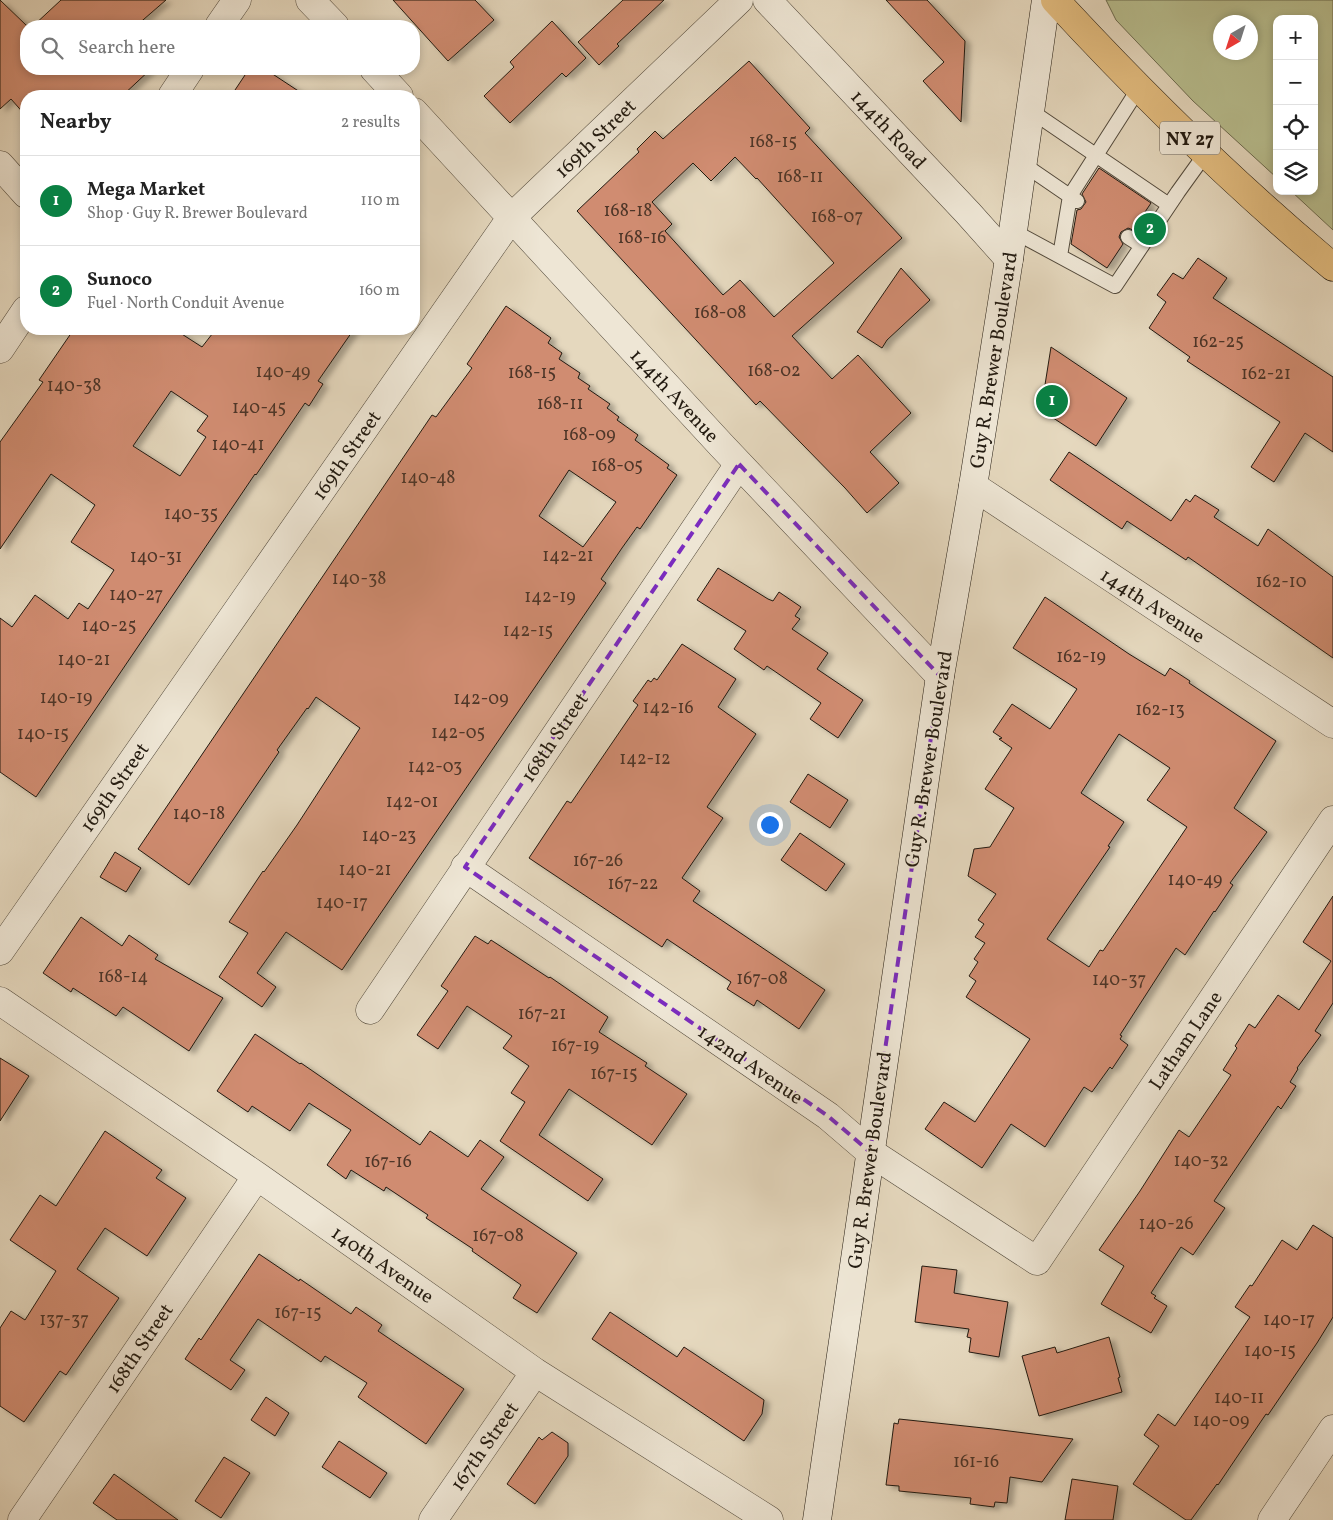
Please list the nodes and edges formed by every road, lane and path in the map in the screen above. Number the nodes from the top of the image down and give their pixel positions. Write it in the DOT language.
graph roads {
  1 [pos="237,0"];
  2 [pos="310,0"];
  3 [pos="739,0"];
  4 [pos="767,0"];
  5 [pos="1046,0"];
  6 [pos="1055,0"];
  7 [pos="223,20"];
  8 [pos="329,20"];
  9 [pos="186,75"];
  10 [pos="380,75"];
  11 [pos="1139,88"];
  12 [pos="176,90"];
  13 [pos="393,90"];
  14 [pos="1031,111"];
  15 [pos="420,119"];
  16 [pos="1206,153"];
  17 [pos="1095,154"];
  18 [pos="1023,164"];
  19 [pos="0,166"];
  20 [pos="20,188"];
  21 [pos="1074,198"];
  22 [pos="1169,205"];
  23 [pos="511,218"];
  24 [pos="1013,231"];
  25 [pos="1128,237"];
  26 [pos="1142,246"];
  27 [pos="1060,256"];
  28 [pos="1009,259"];
  29 [pos="1333,267"];
  30 [pos="20,319"];
  31 [pos="0,349"];
  32 [pos="739,464"];
  33 [pos="973,486"];
  34 [pos="940,676"];
  35 [pos="1333,724"];
  36 [pos="1333,820"];
  37 [pos="465,867"];
  38 [pos="0,951"];
  39 [pos="0,1001"];
  40 [pos="370,1010"];
  41 [pos="870,1152"];
  42 [pos="257,1176"];
  43 [pos="1037,1261"];
  44 [pos="535,1372"];
  45 [pos="1333,1428"];
  46 [pos="22,1520"];
  47 [pos="432,1520"];
  48 [pos="770,1520"];
  49 [pos="817,1520"];
  50 [pos="1272,1520"];
  1 -- 7 [label="street"];
  2 -- 8 [label="street"];
  3 -- 23 [label="street, 169th Street"];
  4 -- 28 [label="street, 144th Road"];
  5 -- 14 [label="street, Guy R. Brewer Boulevard"];
  6 -- 11 [label="main road, NY 27"];
  9 -- 12 [label="street"];
  10 -- 13 [label="street"];
  11 -- 16 [label="main road, NY 27"];
  11 -- 17 [label="lane"];
  14 -- 17 [label="lane"];
  14 -- 18 [label="street, Guy R. Brewer Boulevard"];
  15 -- 23 [label="street, 144th Avenue"];
  16 -- 22 [label="lane"];
  16 -- 29 [label="main road, NY 27"];
  17 -- 21 [label="lane"];
  17 -- 22 [label="lane"];
  18 -- 21 [label="lane"];
  18 -- 24 [label="street, Guy R. Brewer Boulevard"];
  19 -- 20 [label="street"];
  21 -- 27 [label="lane"];
  22 -- 26 [label="lane"];
  23 -- 32 [label="street, 144th Avenue"];
  23 -- 38 [label="street, 169th Street"];
  24 -- 27 [label="lane"];
  24 -- 28 [label="street, Guy R. Brewer Boulevard"];
  25 -- 26 [label="lane"];
  26 -- 27 [label="lane"];
  28 -- 33 [label="street, Guy R. Brewer Boulevard"];
  30 -- 31 [label="street"];
  32 -- 34 [label="street, 144th Avenue"];
  32 -- 37 [label="street, 168th Street"];
  33 -- 34 [label="street, Guy R. Brewer Boulevard"];
  33 -- 35 [label="street, 144th Avenue"];
  34 -- 41 [label="street, Guy R. Brewer Boulevard"];
  36 -- 43 [label="street, Latham Lane"];
  37 -- 40 [label="street, 168th Street"];
  37 -- 41 [label="street, 142nd Avenue"];
  39 -- 42 [label="street, 140th Avenue"];
  41 -- 43 [label="street, 142nd Avenue"];
  41 -- 49 [label="street, Guy R. Brewer Boulevard"];
  42 -- 44 [label="street, 140th Avenue"];
  42 -- 46 [label="street, 168th Street"];
  44 -- 47 [label="street, 167th Street"];
  44 -- 48 [label="street, 140th Avenue"];
  45 -- 50 [label="street"];
}
